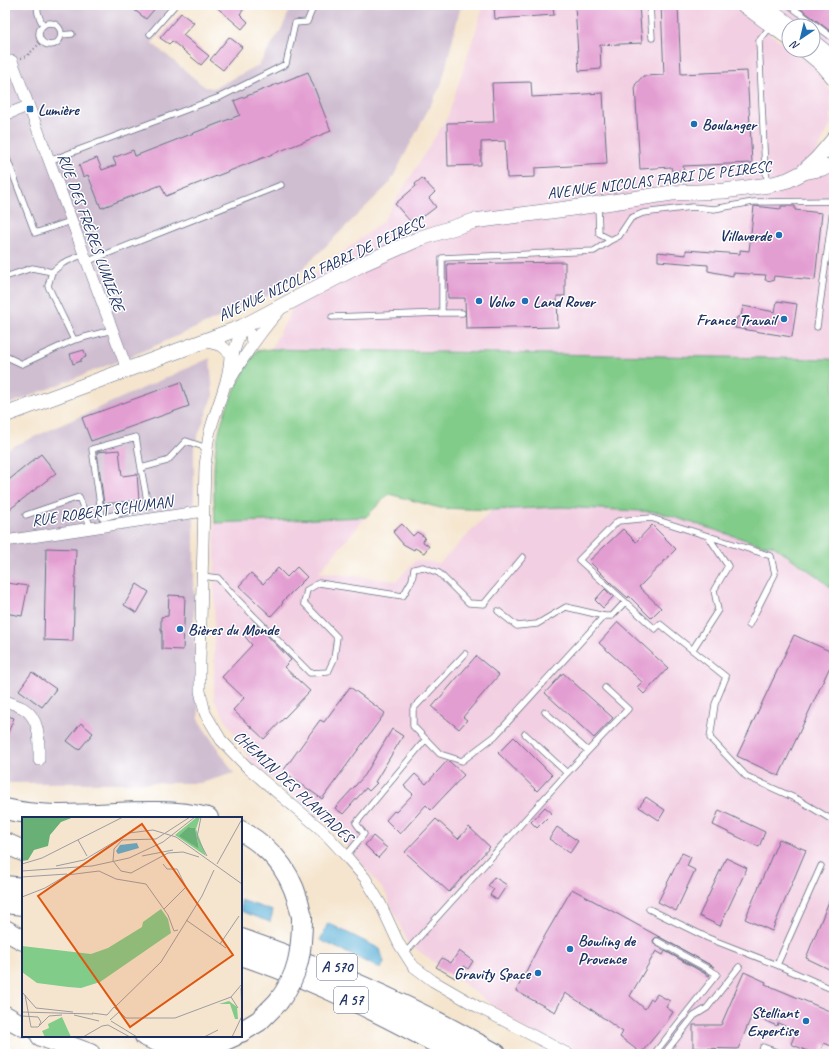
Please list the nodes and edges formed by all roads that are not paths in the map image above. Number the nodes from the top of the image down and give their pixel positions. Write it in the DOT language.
graph roads {
  1 [pos="38,5"];
  2 [pos="175,5"];
  3 [pos="314,5"];
  4 [pos="650,5"];
  5 [pos="744,5"];
  6 [pos="764,5"];
  7 [pos="789,5"];
  8 [pos="798,12"];
  9 [pos="792,18"];
  10 [pos="781,23"];
  11 [pos="781,24"];
  12 [pos="43,25"];
  13 [pos="781,28"];
  14 [pos="61,34"];
  15 [pos="72,34"];
  16 [pos="150,34"];
  17 [pos="652,38"];
  18 [pos="834,39"];
  19 [pos="821,48"];
  20 [pos="815,58"];
  21 [pos="834,59"];
  22 [pos="12,60"];
  23 [pos="834,78"];
  24 [pos="28,106"];
  25 [pos="5,115"];
  26 [pos="834,139"];
  27 [pos="5,153"];
  28 [pos="49,161"];
  29 [pos="834,166"];
  30 [pos="804,172"];
  31 [pos="281,185"];
  32 [pos="769,185"];
  33 [pos="834,201"];
  34 [pos="598,205"];
  35 [pos="71,221"];
  36 [pos="611,240"];
  37 [pos="85,258"];
  38 [pos="52,272"];
  39 [pos="5,277"];
  40 [pos="285,304"];
  41 [pos="442,313"];
  42 [pos="462,313"];
  43 [pos="332,317"];
  44 [pos="242,327"];
  45 [pos="817,327"];
  46 [pos="112,330"];
  47 [pos="74,340"];
  48 [pos="204,341"];
  49 [pos="252,344"];
  50 [pos="5,356"];
  51 [pos="230,365"];
  52 [pos="127,369"];
  53 [pos="223,391"];
  54 [pos="5,415"];
  55 [pos="208,448"];
  56 [pos="141,468"];
  57 [pos="204,511"];
  58 [pos="26,515"];
  59 [pos="91,528"];
  60 [pos="708,536"];
  61 [pos="5,541"];
  62 [pos="523,557"];
  63 [pos="202,576"];
  64 [pos="625,602"];
  65 [pos="498,611"];
  66 [pos="604,616"];
  67 [pos="749,625"];
  68 [pos="692,649"];
  69 [pos="465,654"];
  70 [pos="605,688"];
  71 [pos="5,701"];
  72 [pos="546,712"];
  73 [pos="525,734"];
  74 [pos="426,739"];
  75 [pos="588,751"];
  76 [pos="39,760"];
  77 [pos="567,773"];
  78 [pos="5,809"];
  79 [pos="203,817"];
  80 [pos="834,821"];
  81 [pos="242,831"];
  82 [pos="5,843"];
  83 [pos="22,851"];
  84 [pos="346,856"];
  85 [pos="821,866"];
  86 [pos="5,886"];
  87 [pos="22,888"];
  88 [pos="5,903"];
  89 [pos="22,905"];
  90 [pos="649,909"];
  91 [pos="242,927"];
  92 [pos="5,930"];
  93 [pos="22,939"];
  94 [pos="242,939"];
  95 [pos="657,941"];
  96 [pos="405,953"];
  97 [pos="242,955"];
  98 [pos="777,965"];
  99 [pos="739,967"];
  100 [pos="834,990"];
  101 [pos="5,1016"];
  102 [pos="429,1018"];
  103 [pos="22,1025"];
  104 [pos="242,1031"];
  105 [pos="44,1037"];
  106 [pos="148,1037"];
  107 [pos="231,1037"];
  108 [pos="90,1054"];
  109 [pos="457,1054"];
  110 [pos="496,1054"];
  111 [pos="568,1054"];
  112 [pos="654,1054"];
  113 [pos="664,1054"];
  114 [pos="761,1054"];
  115 [pos="782,1054"];
  1 -- 12 [label="lane"];
  2 -- 16 [label="lane"];
  3 -- 28 [label="lane"];
  4 -- 17 [label="lane"];
  5 -- 11 [label="street"];
  6 -- 10 [label="street"];
  7 -- 8 [label="lane"];
  8 -- 9 [label="lane"];
  8 -- 18 [label="lane"];
  12 -- 14 [label="lane"];
  12 -- 14 [label="lane"];
  13 -- 32 [label="lane"];
  14 -- 15 [label="lane"];
  19 -- 21 [label="street"];
  20 -- 23 [label="street"];
  22 -- 24 [label="street, RUE DES FRÈRES LUMIÈRE"];
  24 -- 25 [label="street"];
  24 -- 28 [label="street, RUE DES FRÈRES LUMIÈRE"];
  26 -- 30 [label="street"];
  27 -- 35 [label="lane"];
  28 -- 35 [label="street, RUE DES FRÈRES LUMIÈRE"];
  29 -- 30 [label="street"];
  30 -- 32 [label="street, AVENUE NICOLAS FABRI DE PEIRESC"];
  31 -- 37 [label="lane"];
  32 -- 34 [label="street, AVENUE NICOLAS FABRI DE PEIRESC"];
  33 -- 36 [label="lane"];
  33 -- 45 [label="lane"];
  34 -- 36 [label="lane"];
  34 -- 40 [label="street, AVENUE NICOLAS FABRI DE PEIRESC"];
  35 -- 37 [label="street, RUE DES FRÈRES LUMIÈRE"];
  36 -- 41 [label="lane"];
  37 -- 38 [label="lane"];
  37 -- 46 [label="street, RUE DES FRÈRES LUMIÈRE"];
  38 -- 39 [label="lane"];
  38 -- 47 [label="lane"];
  40 -- 44 [label="street, AVENUE NICOLAS FABRI DE PEIRESC"];
  40 -- 49 [label="street"];
  41 -- 42 [label="lane"];
  41 -- 43 [label="lane"];
  44 -- 48 [label="street, AVENUE NICOLAS FABRI DE PEIRESC"];
  44 -- 49 [label="street"];
  44 -- 51 [label="street"];
  46 -- 47 [label="lane"];
  46 -- 52 [label="street, RUE DES FRÈRES LUMIÈRE"];
  47 -- 50 [label="lane"];
  48 -- 51 [label="street"];
  48 -- 52 [label="street, AVENUE NICOLAS FABRI DE PEIRESC"];
  49 -- 53 [label="street"];
  51 -- 53 [label="street"];
  52 -- 54 [label="street, AVENUE NICOLAS FABRI DE PEIRESC"];
  53 -- 55 [label="street, CHEMIN DES PLANTADES"];
  55 -- 56 [label="lane"];
  55 -- 57 [label="street, CHEMIN DES PLANTADES"];
  56 -- 56 [label="lane"];
  57 -- 59 [label="street, RUE ROBERT SCHUMAN"];
  57 -- 63 [label="street, CHEMIN DES PLANTADES"];
  58 -- 59 [label="lane"];
  59 -- 61 [label="street, RUE ROBERT SCHUMAN"];
  60 -- 64 [label="lane"];
  60 -- 67 [label="lane"];
  60 -- 68 [label="lane"];
  62 -- 63 [label="lane"];
  63 -- 84 [label="street, CHEMIN DES PLANTADES"];
  64 -- 66 [label="lane"];
  64 -- 68 [label="lane"];
  65 -- 66 [label="lane"];
  66 -- 74 [label="lane"];
  68 -- 80 [label="lane"];
  69 -- 74 [label="lane"];
  70 -- 75 [label="lane"];
  71 -- 76 [label="street"];
  72 -- 75 [label="lane"];
  73 -- 77 [label="lane"];
  74 -- 84 [label="lane"];
  75 -- 77 [label="lane"];
  77 -- 96 [label="lane"];
  78 -- 79 [label="highway"];
  81 -- 104 [label="highway, A 570, bridge"];
  82 -- 83 [label="highway"];
  84 -- 96 [label="street, CHEMIN DES PLANTADES"];
  85 -- 98 [label="lane"];
  86 -- 87 [label="highway"];
  88 -- 89 [label="highway"];
  90 -- 98 [label="lane"];
  91 -- 102 [label="highway, A 570"];
  92 -- 93 [label="highway"];
  94 -- 102 [label="highway, A 57"];
  95 -- 112 [label="lane"];
  96 -- 111 [label="street, CHEMIN DES PLANTADES"];
  97 -- 109 [label="highway, A 57"];
  98 -- 100 [label="lane"];
  99 -- 113 [label="lane"];
  101 -- 103 [label="highway"];
  102 -- 110 [label="highway, A 57"];
  105 -- 108 [label="highway"];
  106 -- 107 [label="highway"];
  114 -- 115 [label="lane"];
}
